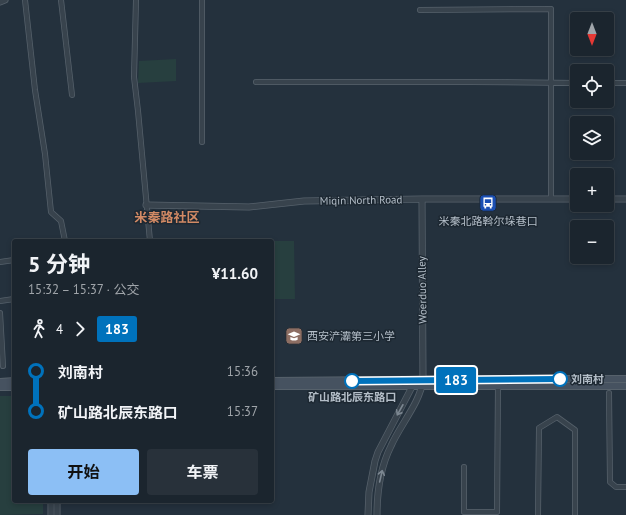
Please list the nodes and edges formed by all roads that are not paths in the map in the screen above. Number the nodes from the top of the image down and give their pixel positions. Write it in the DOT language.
graph roads {
  1 [pos="5,0"];
  2 [pos="25,0"];
  3 [pos="61,0"];
  4 [pos="136,0"];
  5 [pos="202,0"];
  6 [pos="0,2"];
  7 [pos="420,10"];
  8 [pos="256,82"];
  9 [pos="570,83"];
  10 [pos="614,83"];
  11 [pos="626,83"];
  12 [pos="551,84"];
  13 [pos="72,95"];
  14 [pos="202,142"];
  15 [pos="422,199"];
  16 [pos="551,199"];
  17 [pos="570,199"];
  18 [pos="614,199"];
  19 [pos="626,199"];
  20 [pos="146,205"];
  21 [pos="64,239"];
  22 [pos="150,239"];
  23 [pos="12,260"];
  24 [pos="0,262"];
  25 [pos="12,299"];
  26 [pos="0,301"];
  27 [pos="0,313"];
  28 [pos="3,366"];
  29 [pos="626,379"];
  30 [pos="274,381"];
  31 [pos="0,382"];
  32 [pos="12,382"];
  33 [pos="423,383"];
  34 [pos="413,385"];
  35 [pos="498,385"];
  36 [pos="274,386"];
  37 [pos="626,386"];
  38 [pos="0,387"];
  39 [pos="12,387"];
  40 [pos="609,393"];
  41 [pos="464,467"];
  42 [pos="626,487"];
  43 [pos="51,503"];
  44 [pos="57,503"];
  45 [pos="51,515"];
  46 [pos="57,515"];
  47 [pos="368,515"];
  48 [pos="377,515"];
  49 [pos="538,515"];
  50 [pos="575,515"];
  1 -- 6 [label="street"];
  2 -- 21 [label="street"];
  3 -- 13 [label="street"];
  4 -- 20 [label="street"];
  5 -- 14 [label="street"];
  7 -- 12 [label="street"];
  8 -- 12 [label="street"];
  9 -- 12 [label="street"];
  10 -- 11 [label="street"];
  12 -- 16 [label="street"];
  15 -- 16 [label="street, Miqin North Road"];
  15 -- 20 [label="street, Miqin North Road"];
  15 -- 33 [label="street, Woerduo Alley"];
  16 -- 17 [label="street, Miqin North Road"];
  18 -- 19 [label="street"];
  20 -- 22 [label="street"];
  23 -- 24 [label="street"];
  25 -- 26 [label="street"];
  27 -- 28 [label="street"];
  29 -- 33 [label="main road"];
  30 -- 33 [label="main road"];
  31 -- 32 [label="main road"];
  33 -- 34 [label="main road"];
  33 -- 35 [label="main road"];
  48 -- 33 [label="street, one-way"];
  34 -- 36 [label="main road"];
  34 -- 47 [label="street, one-way"];
  35 -- 37 [label="main road"];
  35 -- 41 [label="street"];
  38 -- 39 [label="main road"];
  40 -- 42 [label="street"];
  43 -- 45 [label="street"];
  44 -- 46 [label="street"];
  49 -- 50 [label="street"];
}
